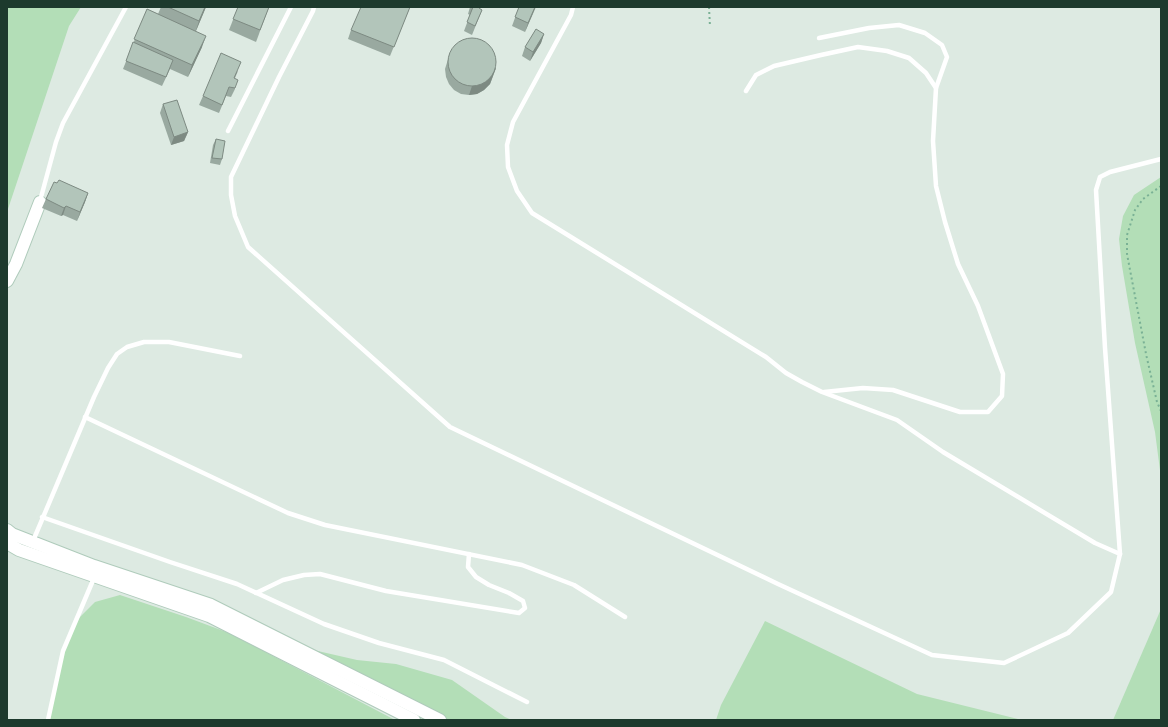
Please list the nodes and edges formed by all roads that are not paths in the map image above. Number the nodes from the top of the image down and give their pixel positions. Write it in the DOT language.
graph roads {
  1 [pos="126,7"];
  2 [pos="291,7"];
  3 [pos="314,7"];
  4 [pos="573,7"];
  5 [pos="819,38"];
  6 [pos="936,88"];
  7 [pos="746,90"];
  8 [pos="228,132"];
  9 [pos="1161,159"];
  10 [pos="40,202"];
  11 [pos="7,281"];
  12 [pos="240,356"];
  13 [pos="822,392"];
  14 [pos="85,417"];
  15 [pos="42,517"];
  16 [pos="7,530"];
  17 [pos="32,542"];
  18 [pos="7,543"];
  19 [pos="27,553"];
  20 [pos="469,554"];
  21 [pos="1120,554"];
  22 [pos="94,576"];
  23 [pos="256,593"];
  24 [pos="625,617"];
  25 [pos="527,702"];
  26 [pos="48,720"];
  27 [pos="414,720"];
  28 [pos="440,720"];
  1 -- 10 [label="lane"];
  2 -- 8 [label="lane"];
  3 -- 21 [label="lane"];
  4 -- 13 [label="lane"];
  5 -- 6 [label="lane"];
  6 -- 7 [label="lane"];
  6 -- 13 [label="lane"];
  9 -- 21 [label="lane"];
  10 -- 11 [label="main road"];
  12 -- 14 [label="lane"];
  13 -- 21 [label="lane"];
  14 -- 15 [label="lane"];
  14 -- 20 [label="lane"];
  15 -- 17 [label="lane"];
  15 -- 23 [label="lane"];
  16 -- 17 [label="main road"];
  17 -- 19 [label="lane"];
  17 -- 28 [label="main road"];
  18 -- 19 [label="main road"];
  19 -- 22 [label="main road"];
  20 -- 23 [label="lane"];
  20 -- 24 [label="lane"];
  22 -- 26 [label="lane"];
  22 -- 27 [label="main road"];
  23 -- 25 [label="lane"];
}
